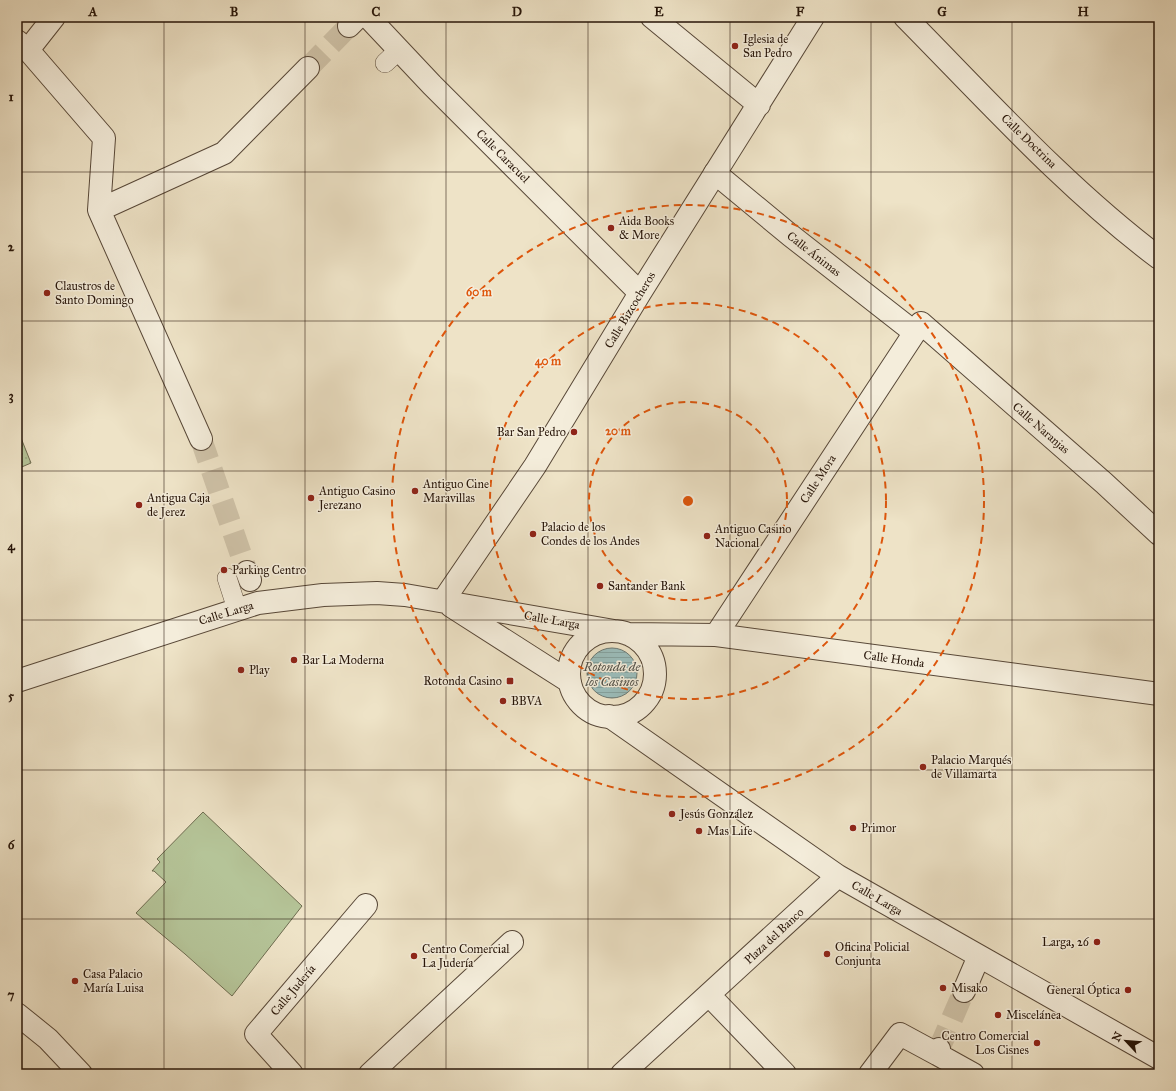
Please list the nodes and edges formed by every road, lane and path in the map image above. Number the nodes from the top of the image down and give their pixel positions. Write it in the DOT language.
graph roads {
  1 [pos="54,17"];
  2 [pos="652,17"];
  3 [pos="813,17"];
  4 [pos="905,17"];
  5 [pos="358,20"];
  6 [pos="22,45"];
  7 [pos="308,68"];
  8 [pos="759,105"];
  9 [pos="715,173"];
  10 [pos="100,210"];
  11 [pos="1159,258"];
  12 [pos="640,293"];
  13 [pos="917,328"];
  14 [pos="201,439"];
  15 [pos="1159,534"];
  16 [pos="241,577"];
  17 [pos="443,601"];
  18 [pos="237,609"];
  19 [pos="621,632"];
  20 [pos="716,635"];
  21 [pos="17,681"];
  22 [pos="570,682"];
  23 [pos="1159,694"];
  24 [pos="609,716"];
  25 [pos="838,876"];
  26 [pos="366,905"];
  27 [pos="512,942"];
  28 [pos="979,956"];
  29 [pos="964,991"];
  30 [pos="709,995"];
  31 [pos="17,1014"];
  32 [pos="1159,1058"];
  33 [pos="81,1074"];
  34 [pos="292,1074"];
  35 [pos="370,1074"];
  36 [pos="622,1074"];
  37 [pos="785,1074"];
  38 [pos="870,1074"];
  39 [pos="973,1074"];
  1 -- 6 [label="street"];
  2 -- 8 [label="street"];
  3 -- 8 [label="street, Calle Bizcocheros"];
  4 -- 11 [label="street, Calle Doctrina"];
  5 -- 12 [label="street, Calle Caracuel"];
  6 -- 10 [label="street"];
  7 -- 10 [label="street"];
  8 -- 9 [label="street, Calle Bizcocheros"];
  9 -- 12 [label="street, Calle Bizcocheros"];
  9 -- 13 [label="street, Calle Ánimas"];
  10 -- 14 [label="street"];
  12 -- 17 [label="street, Calle Bizcocheros"];
  13 -- 15 [label="street, Calle Naranjas"];
  13 -- 20 [label="street, Calle Mora"];
  16 -- 18 [label="lane"];
  17 -- 18 [label="street, Calle Larga"];
  17 -- 19 [label="street, Calle Larga"];
  17 -- 22 [label="street, Calle Larga"];
  18 -- 21 [label="street, Calle Larga"];
  19 -- 20 [label="street, Calle Honda"];
  19 -- 22 [label="street"];
  19 -- 24 [label="street"];
  20 -- 23 [label="street, Calle Honda"];
  22 -- 24 [label="street"];
  24 -- 25 [label="street, Calle Larga"];
  25 -- 28 [label="street, Calle Larga"];
  25 -- 30 [label="street, Plaza del Banco"];
  26 -- 34 [label="street, Calle Judería"];
  27 -- 35 [label="street"];
  28 -- 29 [label="street"];
  28 -- 32 [label="street, Calle Larga"];
  30 -- 36 [label="street, Plaza del Banco"];
  30 -- 37 [label="street"];
  31 -- 33 [label="street"];
  38 -- 39 [label="street"];
}
